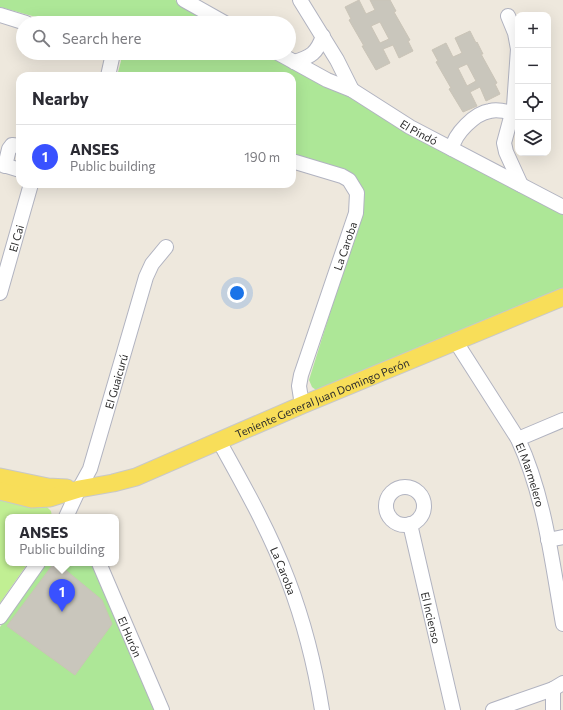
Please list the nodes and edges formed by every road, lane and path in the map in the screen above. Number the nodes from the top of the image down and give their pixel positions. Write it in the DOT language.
graph roads {
  1 [pos="184,0"];
  2 [pos="300,0"];
  3 [pos="0,15"];
  4 [pos="213,16"];
  5 [pos="508,16"];
  6 [pos="16,20"];
  7 [pos="323,36"];
  8 [pos="112,60"];
  9 [pos="290,60"];
  10 [pos="294,62"];
  11 [pos="109,72"];
  12 [pos="352,90"];
  13 [pos="512,113"];
  14 [pos="16,146"];
  15 [pos="452,149"];
  16 [pos="296,162"];
  17 [pos="2,165"];
  18 [pos="16,169"];
  19 [pos="522,185"];
  20 [pos="30,188"];
  21 [pos="563,207"];
  22 [pos="166,246"];
  23 [pos="0,293"];
  24 [pos="563,297"];
  25 [pos="456,342"];
  26 [pos="302,405"];
  27 [pos="563,420"];
  28 [pos="518,439"];
  29 [pos="219,441"];
  30 [pos="0,477"];
  31 [pos="79,489"];
  32 [pos="0,490"];
  33 [pos="71,514"];
  34 [pos="410,524"];
  35 [pos="563,537"];
  36 [pos="548,540"];
  37 [pos="36,566"];
  38 [pos="100,566"];
  39 [pos="0,617"];
  40 [pos="563,624"];
  41 [pos="558,686"];
  42 [pos="162,710"];
  43 [pos="322,710"];
  44 [pos="453,710"];
  45 [pos="493,710"];
  46 [pos="553,710"];
  1 -- 4 [label="street"];
  2 -- 7 [label="street"];
  3 -- 6 [label="street"];
  5 -- 13 [label="street"];
  7 -- 10 [label="street"];
  7 -- 12 [label="street"];
  8 -- 11 [label="street"];
  9 -- 10 [label="street, El Pindó"];
  10 -- 12 [label="street, El Pindó"];
  12 -- 15 [label="street, El Pindó"];
  13 -- 15 [label="street"];
  13 -- 19 [label="street"];
  14 -- 17 [label="street"];
  15 -- 19 [label="street, El Pindó"];
  16 -- 26 [label="street, La Caroba"];
  17 -- 18 [label="street"];
  19 -- 21 [label="street, El Pindó"];
  20 -- 23 [label="street, El Cai"];
  22 -- 31 [label="street, El Guaicurú"];
  24 -- 25 [label="main road, Teniente General Juan Domingo Perón"];
  25 -- 26 [label="main road, Teniente General Juan Domingo Perón"];
  25 -- 28 [label="street, El Marmelero"];
  26 -- 29 [label="main road, Teniente General Juan Domingo Perón"];
  27 -- 28 [label="street"];
  28 -- 36 [label="street, El Marmelero"];
  29 -- 31 [label="main road, Teniente General Juan Domingo Perón"];
  29 -- 43 [label="street, La Caroba"];
  30 -- 31 [label="main road, Teniente General Juan Domingo Perón"];
  31 -- 32 [label="main road, Teniente General Juan Domingo Perón"];
  31 -- 33 [label="street, El Guaicurú"];
  34 -- 44 [label="street, El Incienso"];
  35 -- 36 [label="street"];
  36 -- 40 [label="street, El Marmelero"];
  37 -- 39 [label="street"];
  38 -- 42 [label="street, El Hurón"];
  41 -- 45 [label="street"];
  41 -- 46 [label="street"];
}
